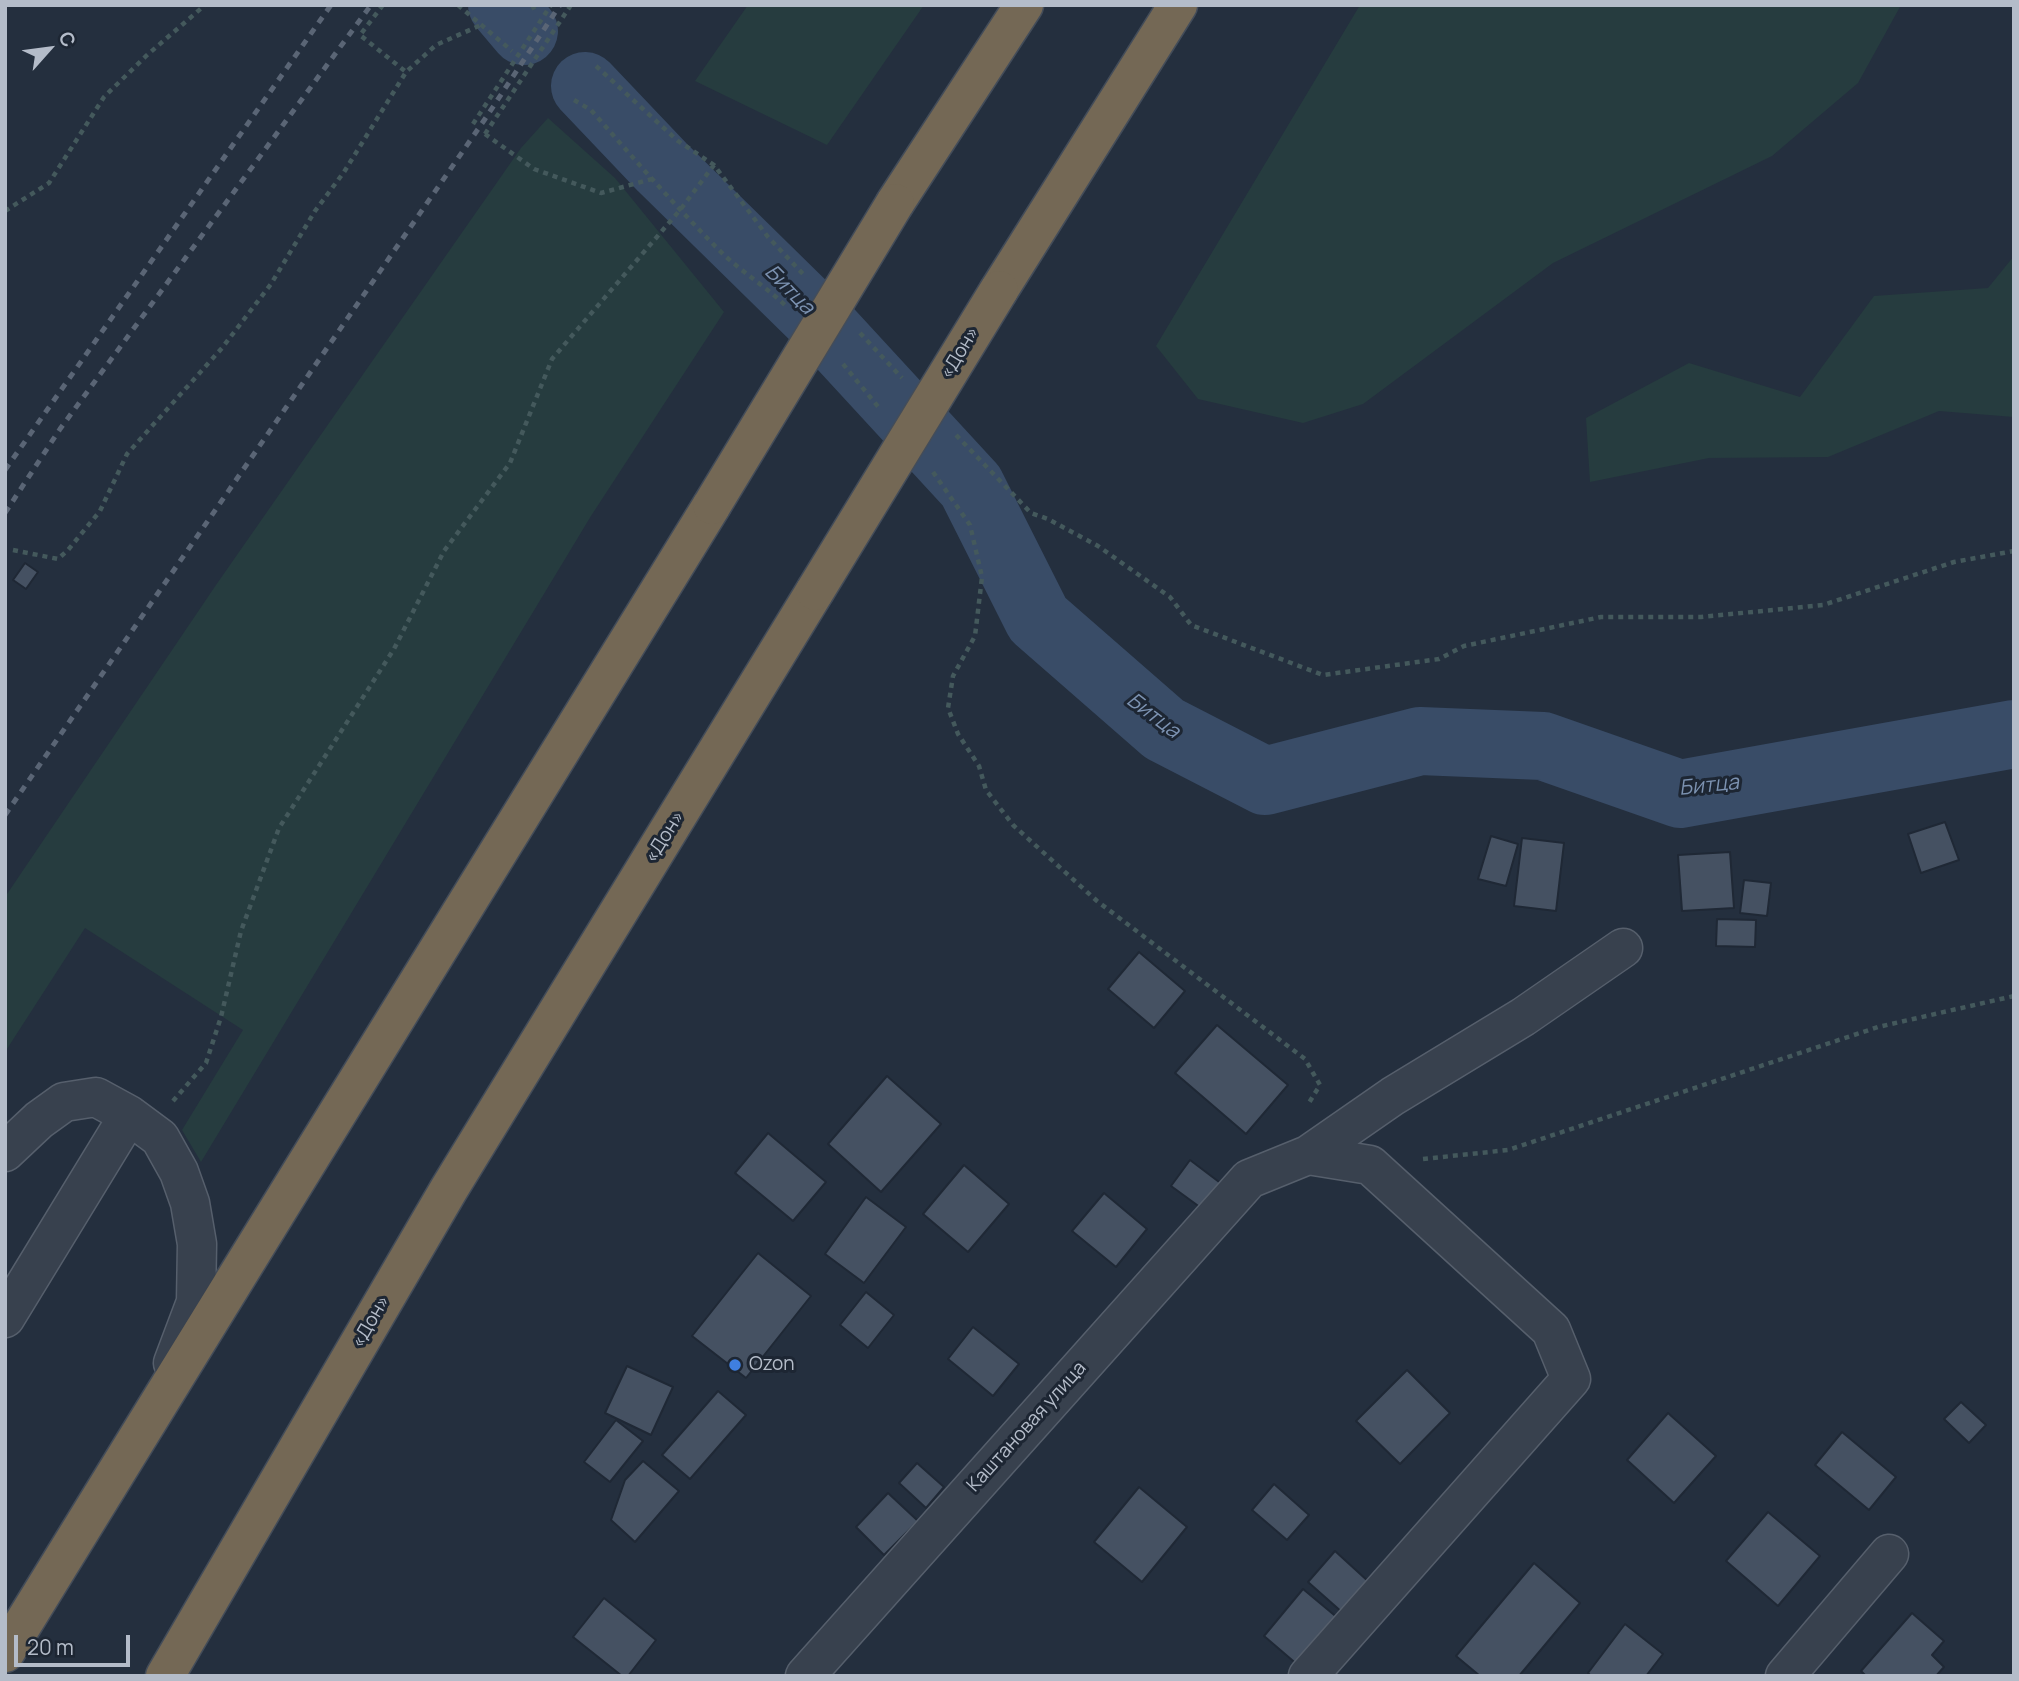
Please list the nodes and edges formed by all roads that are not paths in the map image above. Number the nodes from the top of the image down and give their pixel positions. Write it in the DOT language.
graph roads {
  1 [pos="1024,5"];
  2 [pos="1178,5"];
  3 [pos="1623,948"];
  4 [pos="129,1115"];
  5 [pos="5,1152"];
  6 [pos="1308,1155"];
  7 [pos="5,1318"];
  8 [pos="154,1412"];
  9 [pos="1889,1554"];
  10 [pos="5,1653"];
  11 [pos="164,1676"];
  12 [pos="805,1676"];
  13 [pos="1308,1676"];
  14 [pos="1785,1676"];
  1 -- 8 [label="highway, bridge"];
  2 -- 11 [label="highway, «Дон», bridge"];
  3 -- 6 [label="street"];
  4 -- 5 [label="street"];
  4 -- 7 [label="street"];
  4 -- 8 [label="street"];
  6 -- 12 [label="street, Каштановая улица"];
  6 -- 13 [label="street"];
  8 -- 10 [label="highway"];
  9 -- 14 [label="street"];
}
